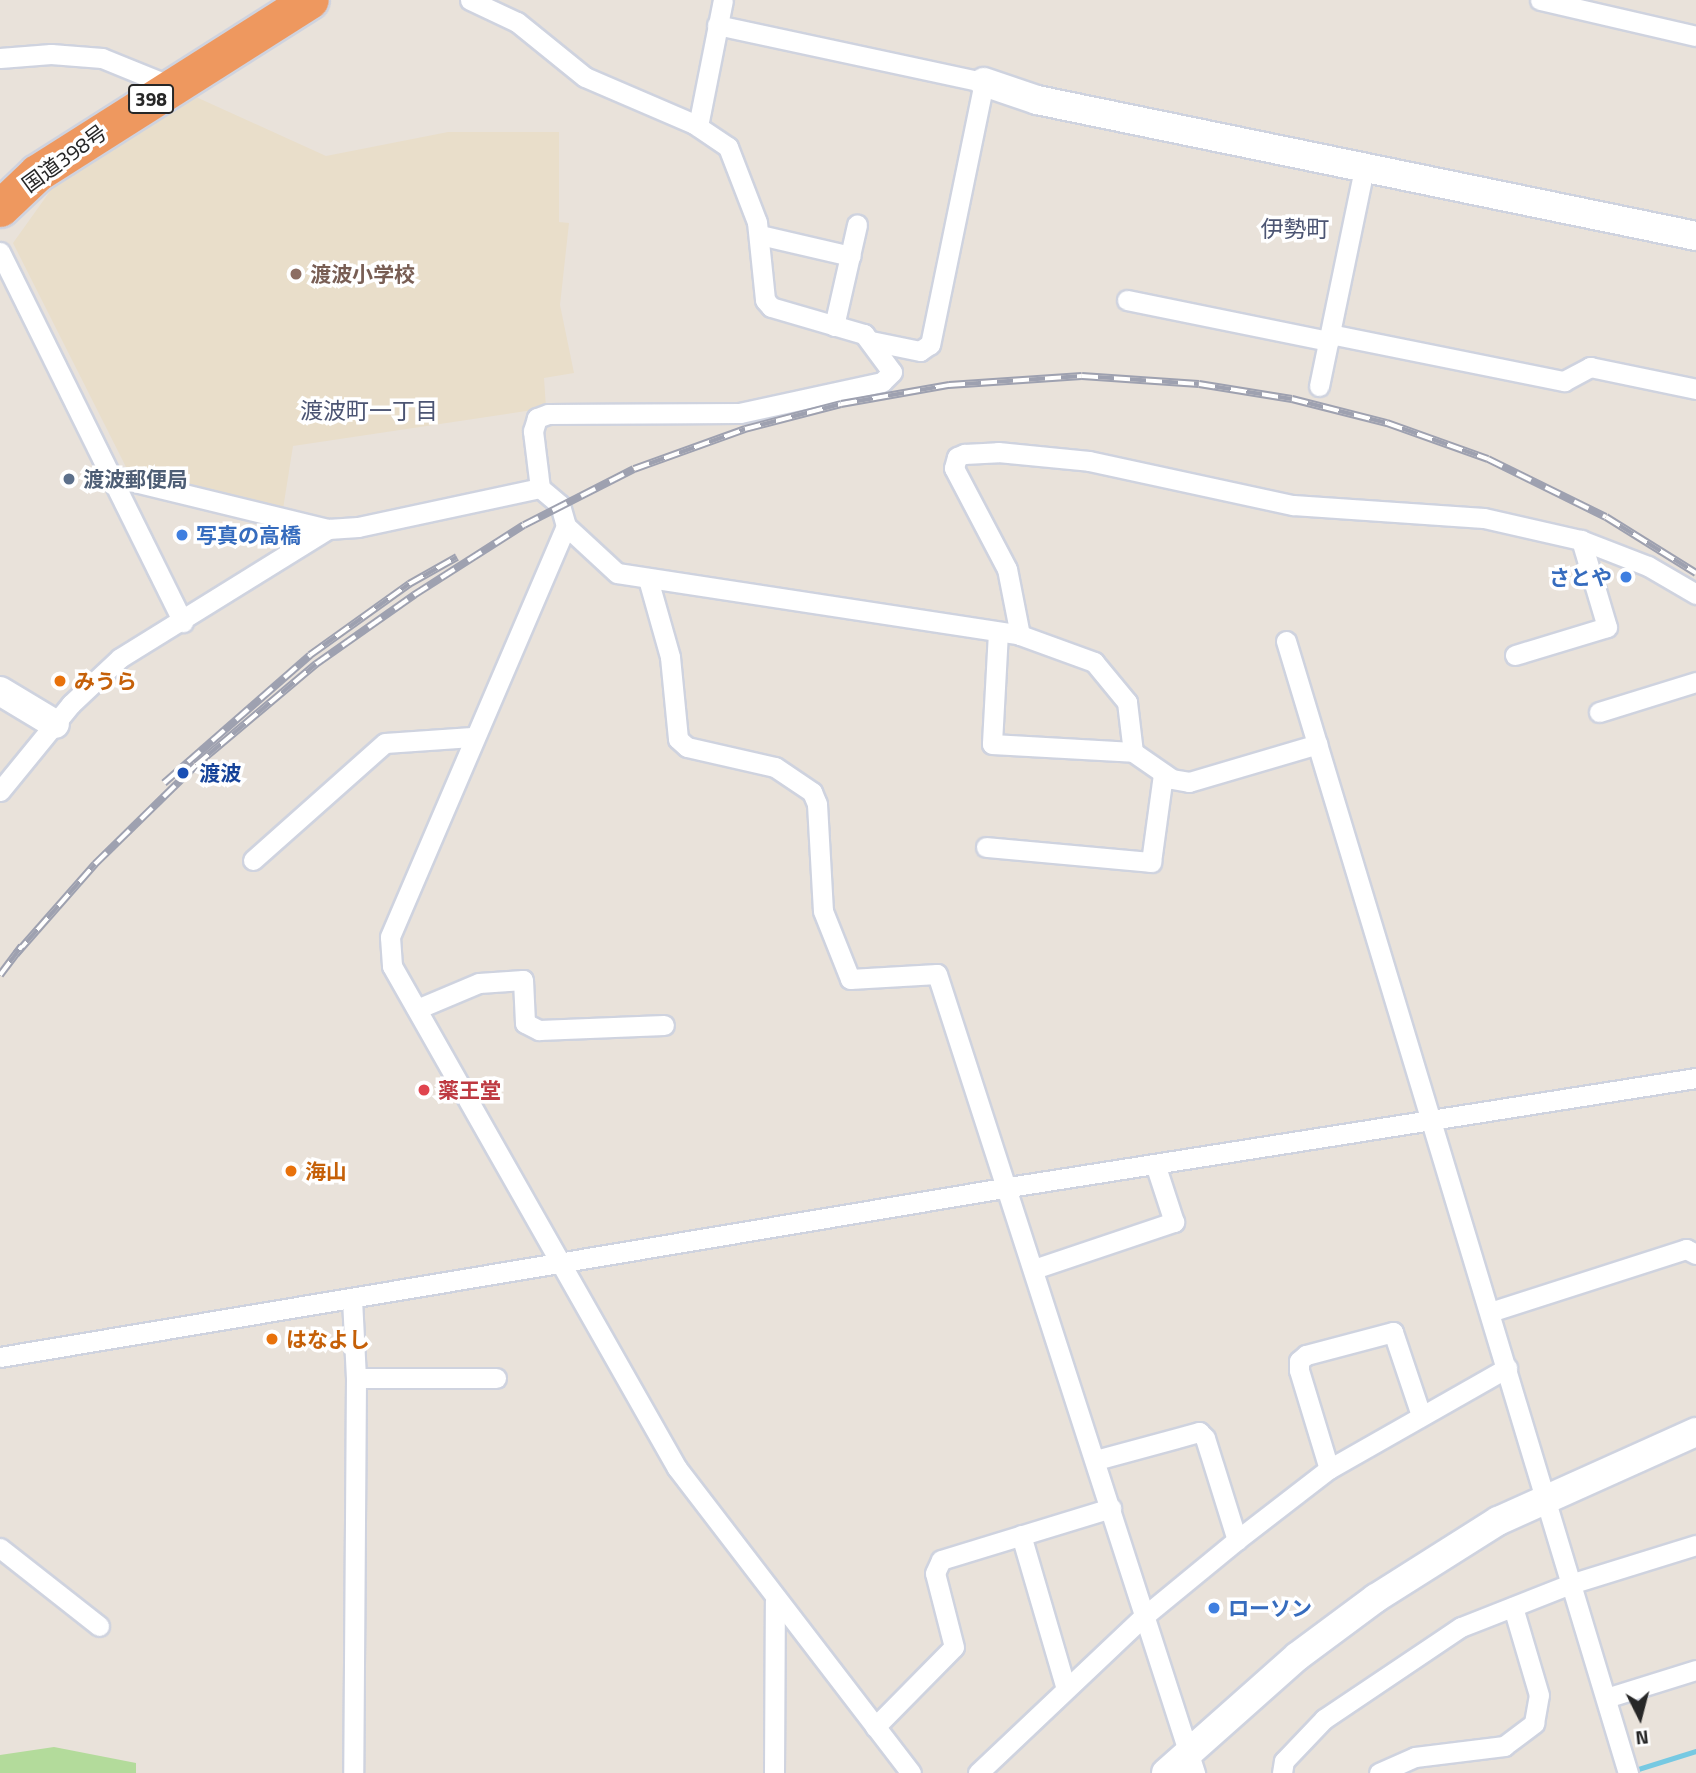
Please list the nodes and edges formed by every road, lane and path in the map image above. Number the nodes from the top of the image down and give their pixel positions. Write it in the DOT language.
graph roads {
  1 [pos="310,0"];
  2 [pos="470,0"];
  3 [pos="723,0"];
  4 [pos="1540,0"];
  5 [pos="1569,3"];
  6 [pos="717,26"];
  7 [pos="1696,36"];
  8 [pos="0,58"];
  9 [pos="984,82"];
  10 [pos="171,86"];
  11 [pos="698,126"];
  12 [pos="1364,169"];
  13 [pos="0,208"];
  14 [pos="857,225"];
  15 [pos="760,235"];
  16 [pos="1696,236"];
  17 [pos="0,252"];
  18 [pos="851,256"];
  19 [pos="1126,300"];
  20 [pos="834,326"];
  21 [pos="1330,337"];
  22 [pos="872,341"];
  23 [pos="1319,386"];
  24 [pos="1696,389"];
  25 [pos="114,477"];
  26 [pos="540,488"];
  27 [pos="566,526"];
  28 [pos="328,529"];
  29 [pos="1581,540"];
  30 [pos="649,579"];
  31 [pos="1696,594"];
  32 [pos="183,622"];
  33 [pos="998,632"];
  34 [pos="1020,635"];
  35 [pos="1286,641"];
  36 [pos="1515,655"];
  37 [pos="1696,682"];
  38 [pos="0,691"];
  39 [pos="1599,712"];
  40 [pos="55,724"];
  41 [pos="472,737"];
  42 [pos="1318,744"];
  43 [pos="1133,752"];
  44 [pos="1163,774"];
  45 [pos="0,792"];
  46 [pos="986,846"];
  47 [pos="253,860"];
  48 [pos="417,1009"];
  49 [pos="664,1025"];
  50 [pos="1696,1078"];
  51 [pos="1431,1121"];
  52 [pos="1155,1164"];
  53 [pos="1009,1187"];
  54 [pos="1696,1254"];
  55 [pos="558,1261"];
  56 [pos="1034,1269"];
  57 [pos="352,1299"];
  58 [pos="1490,1312"];
  59 [pos="0,1357"];
  60 [pos="1507,1368"];
  61 [pos="356,1378"];
  62 [pos="496,1378"];
  63 [pos="1421,1415"];
  64 [pos="1696,1432"];
  65 [pos="1096,1460"];
  66 [pos="1329,1469"];
  67 [pos="1546,1498"];
  68 [pos="1111,1508"];
  69 [pos="1021,1535"];
  70 [pos="1237,1540"];
  71 [pos="1696,1545"];
  72 [pos="0,1548"];
  73 [pos="1570,1584"];
  74 [pos="775,1601"];
  75 [pos="1513,1607"];
  76 [pos="1142,1618"];
  77 [pos="99,1626"];
  78 [pos="1696,1670"];
  79 [pos="1066,1689"];
  80 [pos="1606,1698"];
  81 [pos="875,1727"];
  82 [pos="1192,1763"];
  83 [pos="1627,1767"];
  84 [pos="354,1773"];
  85 [pos="774,1773"];
  86 [pos="911,1773"];
  87 [pos="978,1773"];
  88 [pos="1166,1773"];
  89 [pos="1282,1773"];
  90 [pos="1379,1773"];
  1 -- 10 [label="highway, 国道398号 / 398"];
  2 -- 11 [label="street"];
  3 -- 6 [label="street"];
  4 -- 5 [label="street"];
  5 -- 7 [label="street"];
  6 -- 9 [label="street"];
  6 -- 11 [label="street"];
  8 -- 10 [label="street"];
  9 -- 12 [label="street"];
  9 -- 22 [label="street"];
  10 -- 13 [label="highway, 国道398号 / 398"];
  11 -- 15 [label="street"];
  12 -- 16 [label="street"];
  12 -- 21 [label="street"];
  14 -- 18 [label="street"];
  15 -- 18 [label="street"];
  15 -- 20 [label="street"];
  17 -- 25 [label="street"];
  18 -- 20 [label="street"];
  19 -- 21 [label="street"];
  20 -- 22 [label="street"];
  21 -- 23 [label="street"];
  21 -- 24 [label="street"];
  22 -- 26 [label="street"];
  25 -- 28 [label="street"];
  25 -- 32 [label="street"];
  26 -- 27 [label="street"];
  26 -- 28 [label="street"];
  27 -- 30 [label="street"];
  27 -- 41 [label="street"];
  28 -- 32 [label="street"];
  29 -- 31 [label="street"];
  29 -- 34 [label="street"];
  29 -- 36 [label="street"];
  30 -- 33 [label="street"];
  30 -- 53 [label="street"];
  32 -- 40 [label="street"];
  33 -- 34 [label="street"];
  33 -- 43 [label="street"];
  34 -- 43 [label="street"];
  35 -- 42 [label="street"];
  37 -- 39 [label="street"];
  38 -- 40 [label="street"];
  40 -- 45 [label="street"];
  41 -- 47 [label="street"];
  41 -- 48 [label="street"];
  42 -- 44 [label="street"];
  42 -- 51 [label="street"];
  43 -- 44 [label="street"];
  44 -- 46 [label="street"];
  48 -- 49 [label="street"];
  48 -- 55 [label="street"];
  50 -- 51 [label="street"];
  51 -- 52 [label="street"];
  51 -- 58 [label="street"];
  52 -- 53 [label="street"];
  52 -- 56 [label="street"];
  53 -- 55 [label="street"];
  53 -- 56 [label="street"];
  54 -- 58 [label="street"];
  55 -- 57 [label="street"];
  55 -- 74 [label="street"];
  56 -- 65 [label="street"];
  57 -- 59 [label="street"];
  57 -- 61 [label="street"];
  58 -- 60 [label="street"];
  60 -- 63 [label="street"];
  60 -- 67 [label="street"];
  61 -- 62 [label="street"];
  61 -- 84 [label="street"];
  63 -- 66 [label="street"];
  63 -- 66 [label="street"];
  64 -- 67 [label="street"];
  65 -- 68 [label="street"];
  65 -- 70 [label="street"];
  66 -- 70 [label="street"];
  67 -- 73 [label="street"];
  67 -- 82 [label="street"];
  68 -- 69 [label="street"];
  68 -- 76 [label="street"];
  69 -- 79 [label="street"];
  69 -- 81 [label="street"];
  70 -- 76 [label="street"];
  71 -- 73 [label="street"];
  72 -- 77 [label="street"];
  73 -- 75 [label="street"];
  73 -- 80 [label="street"];
  74 -- 81 [label="street"];
  74 -- 85 [label="street"];
  75 -- 89 [label="street"];
  75 -- 90 [label="street"];
  76 -- 79 [label="street"];
  76 -- 82 [label="street"];
  78 -- 80 [label="street"];
  79 -- 87 [label="street"];
  80 -- 83 [label="street"];
  81 -- 86 [label="street"];
  82 -- 88 [label="street"];
}
